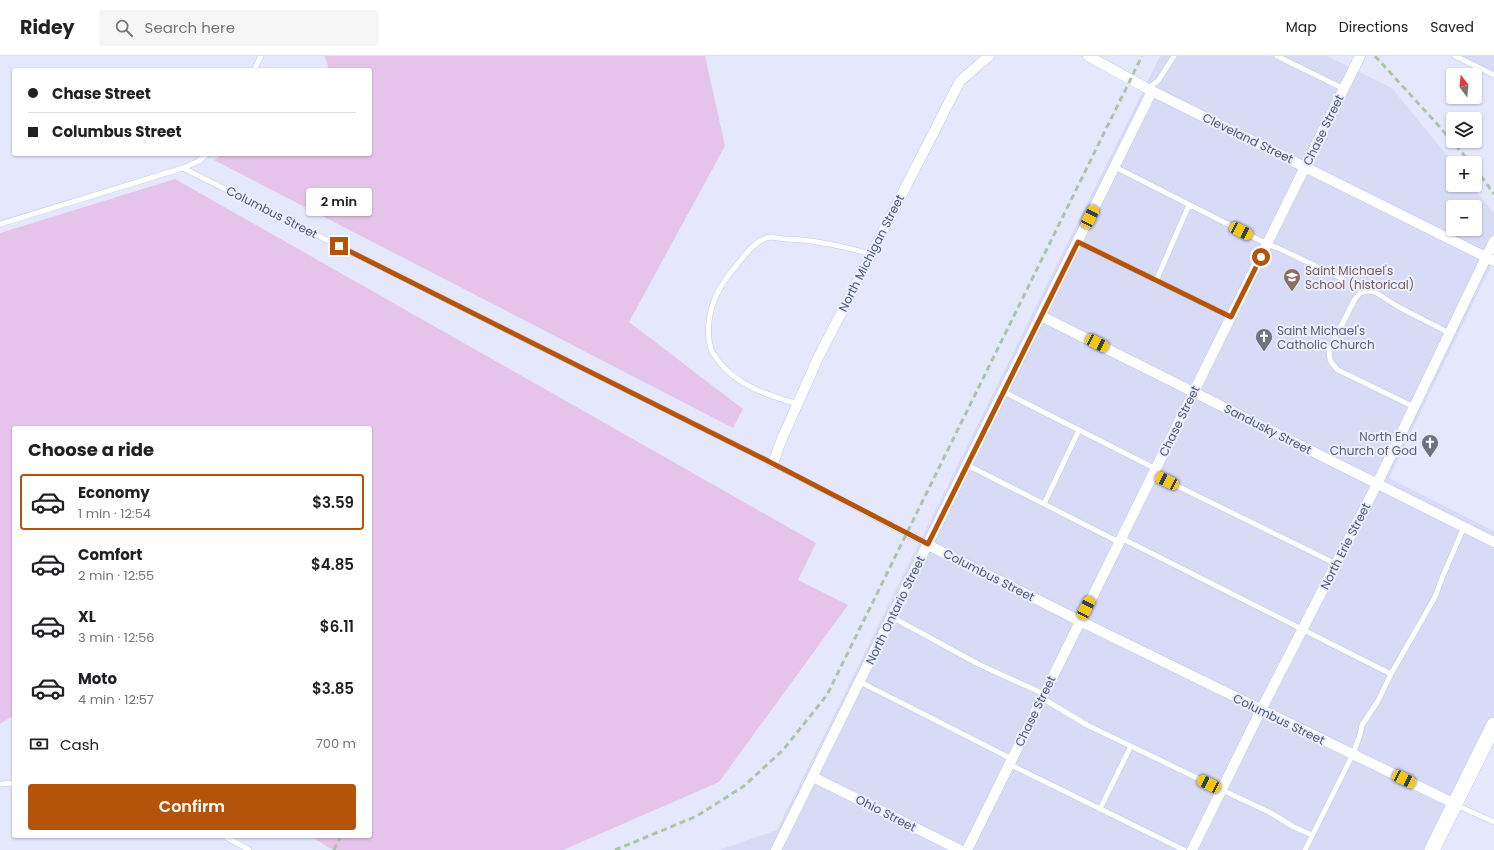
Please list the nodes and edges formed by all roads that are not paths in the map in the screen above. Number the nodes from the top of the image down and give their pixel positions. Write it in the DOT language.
graph roads {
  1 [pos="261,56"];
  2 [pos="989,56"];
  3 [pos="1088,56"];
  4 [pos="1174,56"];
  5 [pos="1278,56"];
  6 [pos="1360,56"];
  7 [pos="1455,56"];
  8 [pos="255,68"];
  9 [pos="1494,75"];
  10 [pos="1344,89"];
  11 [pos="1150,90"];
  12 [pos="205,156"];
  13 [pos="1115,167"];
  14 [pos="1305,167"];
  15 [pos="183,168"];
  16 [pos="1189,205"];
  17 [pos="0,224"];
  18 [pos="1494,241"];
  19 [pos="1078,242"];
  20 [pos="1267,244"];
  21 [pos="871,254"];
  22 [pos="1490,259"];
  23 [pos="1343,279"];
  24 [pos="1156,281"];
  25 [pos="1041,316"];
  26 [pos="1231,317"];
  27 [pos="1449,333"];
  28 [pos="1004,392"];
  29 [pos="1194,392"];
  30 [pos="798,404"];
  31 [pos="1414,407"];
  32 [pos="1079,430"];
  33 [pos="774,464"];
  34 [pos="967,465"];
  35 [pos="1154,471"];
  36 [pos="1377,484"];
  37 [pos="1044,504"];
  38 [pos="1464,527"];
  39 [pos="1120,540"];
  40 [pos="1494,542"];
  41 [pos="928,544"];
  42 [pos="1336,564"];
  43 [pos="892,617"];
  44 [pos="1080,621"];
  45 [pos="1302,630"];
  46 [pos="1391,674"];
  47 [pos="860,682"];
  48 [pos="1043,696"];
  49 [pos="1261,710"];
  50 [pos="1494,725"];
  51 [pos="1131,746"];
  52 [pos="1353,754"];
  53 [pos="1011,761"];
  54 [pos="813,776"];
  55 [pos="12,782"];
  56 [pos="0,784"];
  57 [pos="1222,790"];
  58 [pos="1455,804"];
  59 [pos="1100,809"];
  60 [pos="1494,822"];
  61 [pos="1312,835"];
  62 [pos="228,838"];
  63 [pos="249,850"];
  64 [pos="776,850"];
  65 [pos="960,850"];
  66 [pos="967,850"];
  67 [pos="1184,850"];
  68 [pos="1192,850"];
  69 [pos="1305,850"];
  70 [pos="1432,850"];
  1 -- 8 [label="lane"];
  2 -- 21 [label="street, North Michigan Street"];
  3 -- 11 [label="street, Cleveland Street"];
  4 -- 11 [label="lane"];
  5 -- 10 [label="lane"];
  6 -- 10 [label="street, Chase Street"];
  7 -- 9 [label="lane"];
  10 -- 14 [label="street, Chase Street"];
  11 -- 13 [label="street, North Ontario Street"];
  11 -- 14 [label="street, Cleveland Street"];
  12 -- 15 [label="lane"];
  13 -- 16 [label="lane"];
  13 -- 19 [label="street, North Ontario Street"];
  14 -- 20 [label="street, Chase Street"];
  14 -- 22 [label="street, Cleveland Street"];
  15 -- 17 [label="lane"];
  15 -- 33 [label="lane, Columbus Street"];
  16 -- 20 [label="lane"];
  16 -- 24 [label="lane"];
  18 -- 22 [label="street, North Erie Street"];
  19 -- 24 [label="lane"];
  19 -- 25 [label="street, North Ontario Street"];
  20 -- 23 [label="lane"];
  20 -- 26 [label="street, Chase Street"];
  21 -- 30 [label="street, North Michigan Street"];
  21 -- 30 [label="lane"];
  22 -- 27 [label="street, North Erie Street"];
  24 -- 26 [label="lane"];
  25 -- 28 [label="street, North Ontario Street"];
  25 -- 29 [label="street, Sandusky Street"];
  26 -- 29 [label="street, Chase Street"];
  27 -- 31 [label="street, North Erie Street"];
  27 -- 31 [label="lane"];
  28 -- 32 [label="lane"];
  28 -- 34 [label="street, North Ontario Street"];
  29 -- 35 [label="street, Chase Street"];
  29 -- 36 [label="street, Sandusky Street"];
  30 -- 33 [label="street, North Michigan Street"];
  31 -- 36 [label="street, North Erie Street"];
  32 -- 35 [label="lane"];
  32 -- 37 [label="lane"];
  33 -- 41 [label="lane, Columbus Street"];
  34 -- 37 [label="lane"];
  34 -- 41 [label="street, North Ontario Street"];
  35 -- 39 [label="street, Chase Street"];
  35 -- 42 [label="lane"];
  36 -- 38 [label="street, Sandusky Street"];
  36 -- 42 [label="street, North Erie Street"];
  37 -- 39 [label="lane"];
  38 -- 40 [label="street, Sandusky Street"];
  38 -- 46 [label="lane"];
  39 -- 44 [label="street, Chase Street"];
  39 -- 45 [label="lane"];
  41 -- 43 [label="street, North Ontario Street"];
  41 -- 44 [label="street, Columbus Street"];
  42 -- 45 [label="street, North Erie Street"];
  43 -- 47 [label="street, North Ontario Street"];
  43 -- 48 [label="lane"];
  44 -- 48 [label="street, Chase Street"];
  44 -- 49 [label="street, Columbus Street"];
  45 -- 46 [label="lane"];
  45 -- 49 [label="street, North Erie Street"];
  46 -- 52 [label="lane"];
  47 -- 53 [label="lane"];
  47 -- 54 [label="street, North Ontario Street"];
  48 -- 51 [label="lane"];
  48 -- 53 [label="street, Chase Street"];
  49 -- 52 [label="street, Columbus Street"];
  49 -- 57 [label="street, North Erie Street"];
  50 -- 58 [label="main road"];
  51 -- 57 [label="lane"];
  51 -- 59 [label="lane"];
  52 -- 58 [label="street, Columbus Street"];
  52 -- 61 [label="lane"];
  53 -- 59 [label="lane"];
  53 -- 66 [label="street, Chase Street"];
  54 -- 64 [label="street, North Ontario Street"];
  54 -- 65 [label="street, Ohio Street"];
  55 -- 56 [label="lane"];
  57 -- 61 [label="lane"];
  57 -- 68 [label="street, North Erie Street"];
  58 -- 60 [label="lane"];
  58 -- 70 [label="main road"];
  59 -- 67 [label="lane"];
  61 -- 69 [label="lane"];
  62 -- 63 [label="lane"];
}
